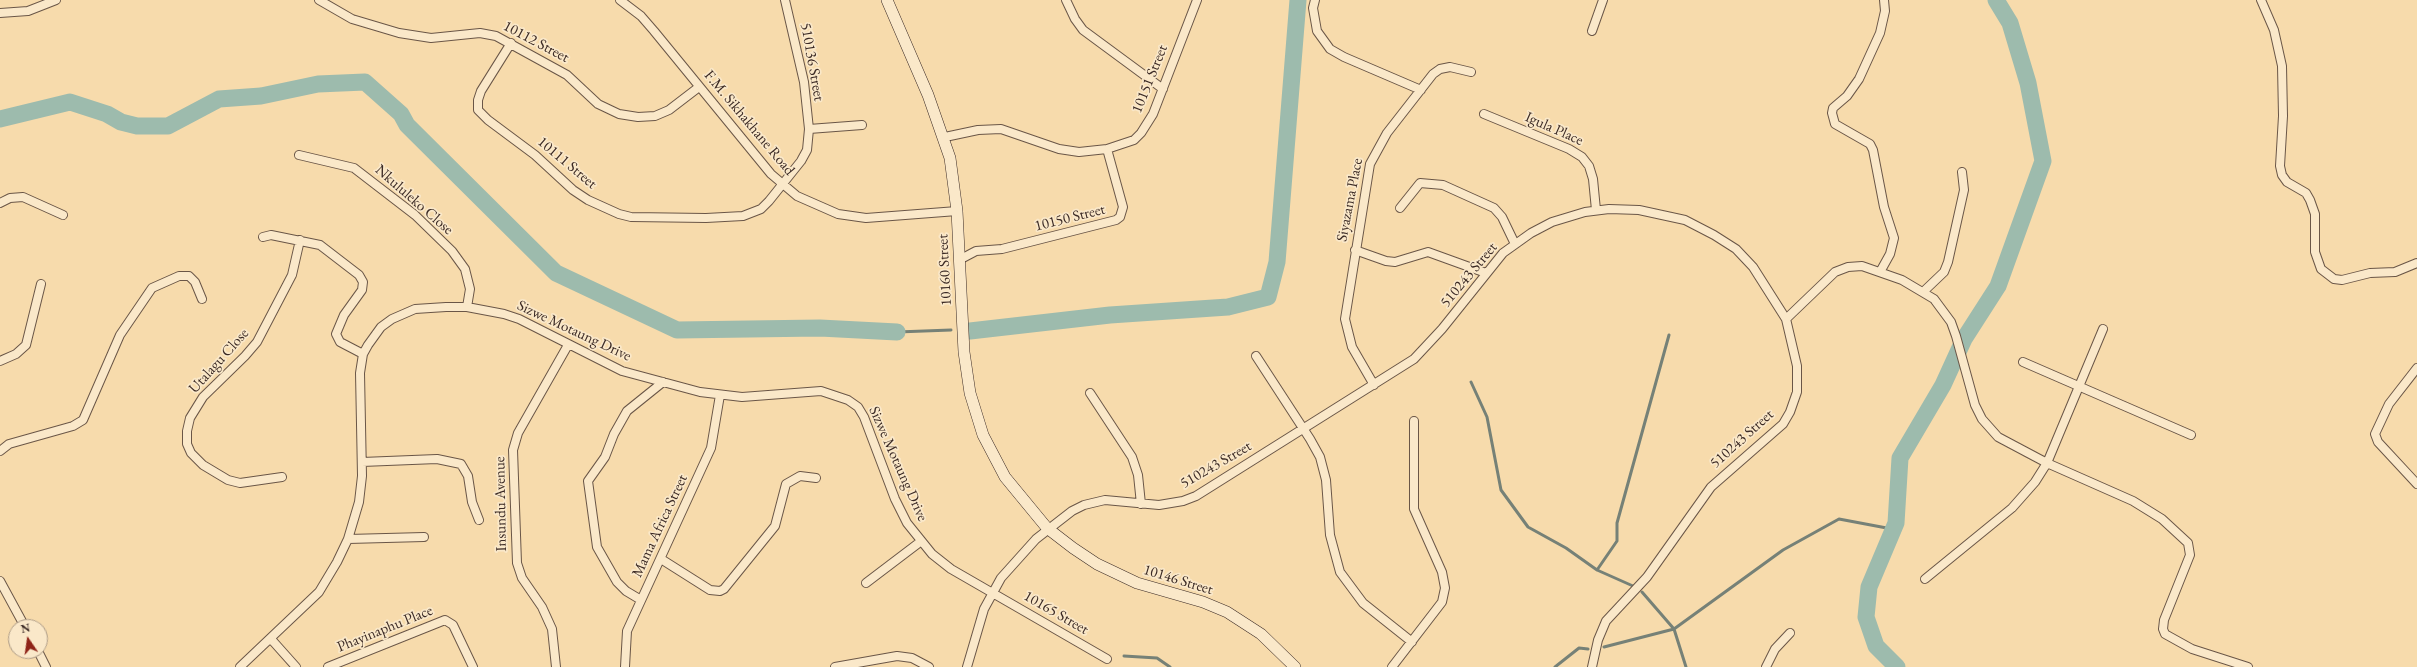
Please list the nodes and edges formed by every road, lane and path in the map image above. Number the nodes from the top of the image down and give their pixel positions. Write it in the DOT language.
graph roads {
  1 [pos="56,0"];
  2 [pos="319,0"];
  3 [pos="620,0"];
  4 [pos="785,0"];
  5 [pos="887,0"];
  6 [pos="1066,0"];
  7 [pos="1197,0"];
  8 [pos="1315,0"];
  9 [pos="1603,0"];
  10 [pos="1884,0"];
  11 [pos="2261,0"];
  12 [pos="0,13"];
  13 [pos="1592,31"];
  14 [pos="511,44"];
  15 [pos="1471,72"];
  16 [pos="700,87"];
  17 [pos="1163,89"];
  18 [pos="1421,90"];
  19 [pos="1484,114"];
  20 [pos="862,125"];
  21 [pos="809,129"];
  22 [pos="945,137"];
  23 [pos="1107,149"];
  24 [pos="299,155"];
  25 [pos="1962,172"];
  26 [pos="782,185"];
  27 [pos="0,203"];
  28 [pos="1400,208"];
  29 [pos="1596,210"];
  30 [pos="957,211"];
  31 [pos="63,215"];
  32 [pos="263,237"];
  33 [pos="300,240"];
  34 [pos="1515,244"];
  35 [pos="1355,250"];
  36 [pos="959,260"];
  37 [pos="2417,263"];
  38 [pos="1880,272"];
  39 [pos="1486,273"];
  40 [pos="41,284"];
  41 [pos="1923,292"];
  42 [pos="202,299"];
  43 [pos="467,307"];
  44 [pos="1786,319"];
  45 [pos="2103,329"];
  46 [pos="568,345"];
  47 [pos="363,354"];
  48 [pos="1256,356"];
  49 [pos="0,361"];
  50 [pos="2023,362"];
  51 [pos="2417,368"];
  52 [pos="663,382"];
  53 [pos="1374,385"];
  54 [pos="2078,386"];
  55 [pos="1090,393"];
  56 [pos="720,395"];
  57 [pos="1414,421"];
  58 [pos="1303,429"];
  59 [pos="2191,435"];
  60 [pos="0,451"];
  61 [pos="362,462"];
  62 [pos="2047,463"];
  63 [pos="282,477"];
  64 [pos="816,478"];
  65 [pos="2417,484"];
  66 [pos="1141,504"];
  67 [pos="479,520"];
  68 [pos="1047,528"];
  69 [pos="424,537"];
  70 [pos="348,539"];
  71 [pos="920,542"];
  72 [pos="661,559"];
  73 [pos="1925,579"];
  74 [pos="0,581"];
  75 [pos="866,583"];
  76 [pos="992,592"];
  77 [pos="641,600"];
  78 [pos="21,619"];
  79 [pos="1790,633"];
  80 [pos="272,639"];
  81 [pos="1412,642"];
  82 [pos="1107,659"];
  83 [pos="240,667"];
  84 [pos="296,667"];
  85 [pos="328,667"];
  86 [pos="473,667"];
  87 [pos="556,667"];
  88 [pos="626,667"];
  89 [pos="835,667"];
  90 [pos="929,667"];
  91 [pos="967,667"];
  92 [pos="1295,667"];
  93 [pos="1392,667"];
  94 [pos="1592,667"];
  95 [pos="1766,667"];
  96 [pos="2248,667"];
  1 -- 12 [label="street"];
  2 -- 14 [label="street, 10112 Street"];
  3 -- 16 [label="street, F.M. Sikhakhane Road"];
  4 -- 21 [label="street, 510136 Street"];
  5 -- 22 [label="street, 10160 Street"];
  6 -- 17 [label="street"];
  7 -- 17 [label="street, 10151 Street"];
  8 -- 18 [label="street"];
  9 -- 13 [label="street"];
  10 -- 38 [label="street"];
  11 -- 37 [label="street"];
  14 -- 16 [label="street, 10112 Street"];
  14 -- 26 [label="street, 10111 Street"];
  15 -- 18 [label="street, Siyazama Place"];
  16 -- 26 [label="street, F.M. Sikhakhane Road"];
  17 -- 23 [label="street, 10151 Street"];
  18 -- 35 [label="street, Siyazama Place"];
  19 -- 29 [label="street, Igula Place"];
  20 -- 21 [label="street"];
  21 -- 26 [label="street, 510136 Street"];
  22 -- 23 [label="street, 10151 Street"];
  22 -- 30 [label="street, 10160 Street"];
  23 -- 36 [label="street, 10150 Street"];
  24 -- 43 [label="street, Nkululeko Close"];
  25 -- 41 [label="street"];
  26 -- 30 [label="street, F.M. Sikhakhane Road"];
  27 -- 31 [label="street"];
  28 -- 34 [label="street"];
  29 -- 34 [label="street, 510243 Street"];
  29 -- 44 [label="street, 510243 Street"];
  30 -- 36 [label="street, 10160 Street"];
  32 -- 33 [label="street"];
  33 -- 47 [label="street"];
  33 -- 63 [label="street, Utalagu Close"];
  34 -- 39 [label="street, 510243 Street"];
  35 -- 39 [label="street"];
  35 -- 53 [label="street, Siyazama Place"];
  36 -- 68 [label="street, 10160 Street"];
  38 -- 41 [label="street"];
  38 -- 44 [label="street"];
  39 -- 53 [label="street, 510243 Street"];
  40 -- 49 [label="street"];
  41 -- 62 [label="street"];
  42 -- 60 [label="street"];
  43 -- 46 [label="street, Sizwe Motaung Drive"];
  43 -- 47 [label="street, Sizwe Motaung Drive"];
  44 -- 94 [label="street, 510243 Street"];
  45 -- 54 [label="street"];
  46 -- 52 [label="street, Sizwe Motaung Drive"];
  46 -- 87 [label="street, Insundu Avenue"];
  47 -- 61 [label="street, Sizwe Motaung Drive"];
  48 -- 58 [label="street"];
  50 -- 54 [label="street"];
  51 -- 65 [label="street"];
  52 -- 56 [label="street, Sizwe Motaung Drive"];
  52 -- 77 [label="street"];
  53 -- 58 [label="street, 510243 Street"];
  54 -- 59 [label="street"];
  54 -- 62 [label="street"];
  55 -- 66 [label="street"];
  56 -- 71 [label="street, Sizwe Motaung Drive"];
  56 -- 72 [label="street, Mama Africa Street"];
  57 -- 81 [label="street"];
  58 -- 66 [label="street, 510243 Street"];
  58 -- 81 [label="street"];
  61 -- 67 [label="street"];
  61 -- 70 [label="street, Sizwe Motaung Drive"];
  62 -- 73 [label="street"];
  62 -- 96 [label="street"];
  64 -- 72 [label="street"];
  66 -- 68 [label="street, 510243 Street"];
  68 -- 76 [label="street, 510243 Street"];
  68 -- 92 [label="street, 10146 Street"];
  69 -- 70 [label="street"];
  70 -- 80 [label="street, Sizwe Motaung Drive"];
  71 -- 75 [label="street"];
  71 -- 76 [label="street, Sizwe Motaung Drive"];
  72 -- 77 [label="street, Mama Africa Street"];
  74 -- 78 [label="street"];
  76 -- 82 [label="street, 10165 Street"];
  76 -- 91 [label="street, 510243 Street"];
  77 -- 88 [label="street, Mama Africa Street"];
  79 -- 95 [label="street"];
  80 -- 83 [label="street, Sizwe Motaung Drive"];
  80 -- 84 [label="street"];
  81 -- 93 [label="street"];
  85 -- 86 [label="street, Phayinaphu Place"];
  89 -- 90 [label="street"];
}
